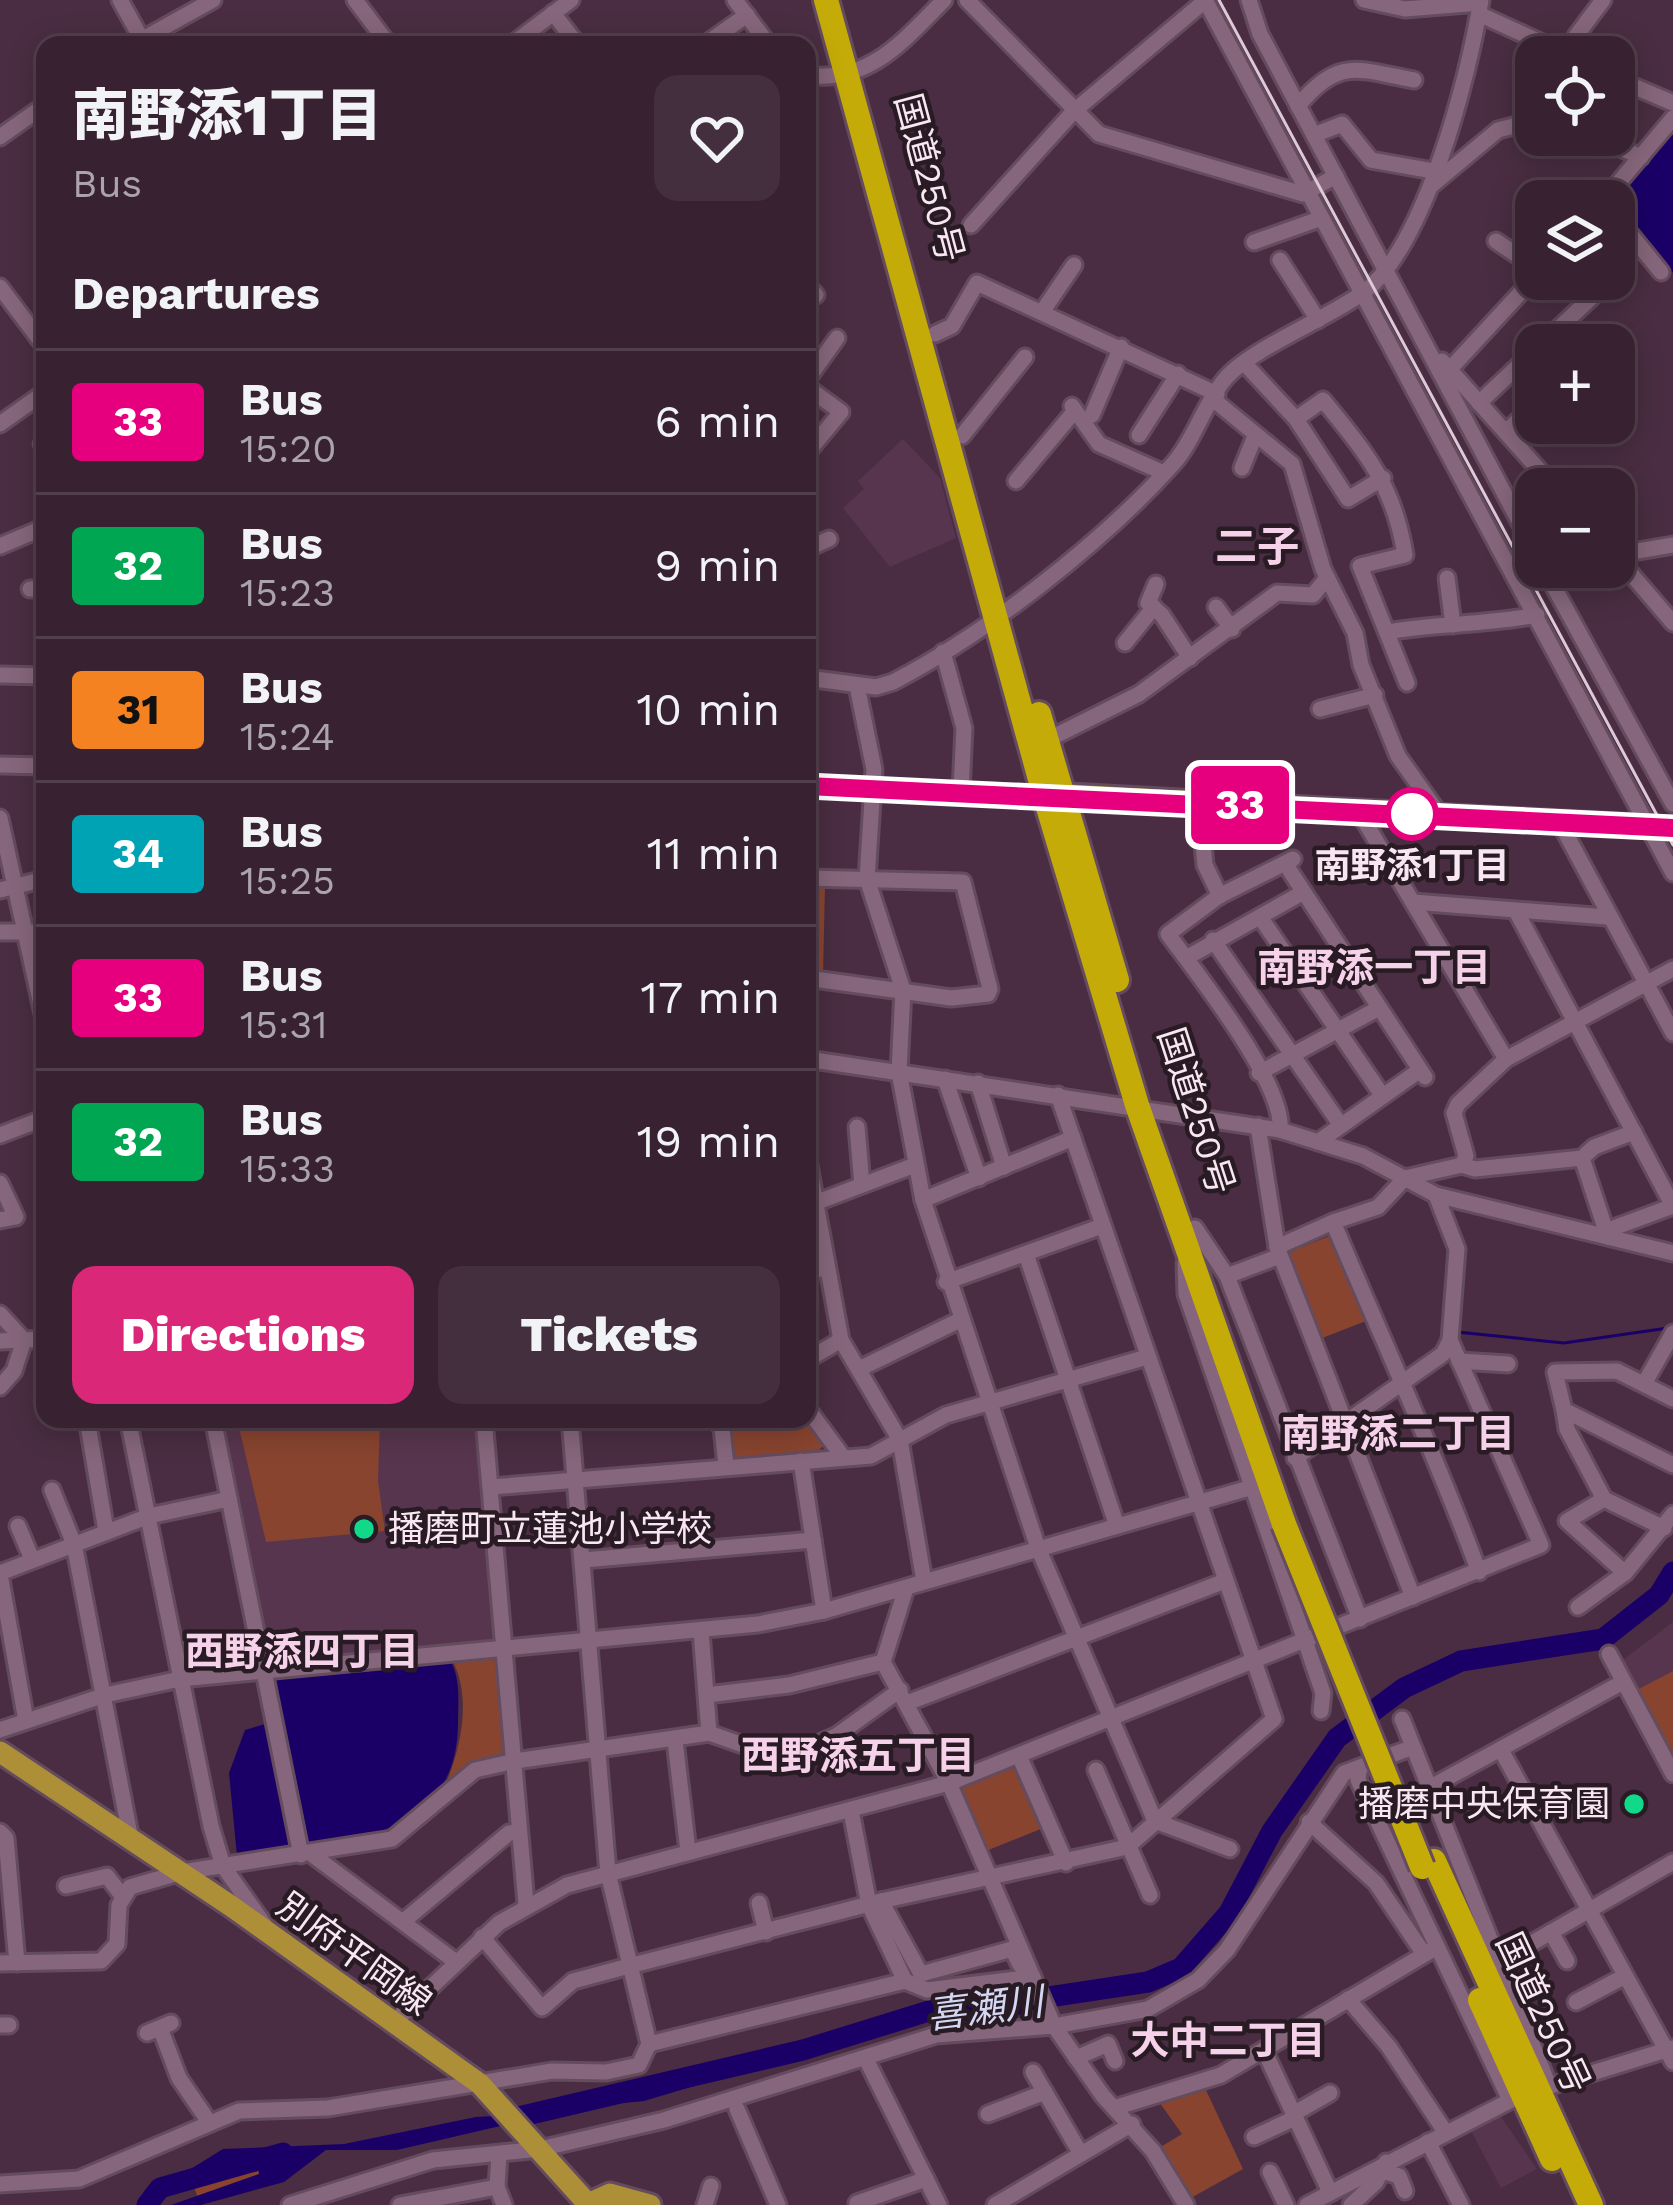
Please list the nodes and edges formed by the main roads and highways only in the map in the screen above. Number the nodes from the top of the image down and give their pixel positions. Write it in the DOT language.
graph roads {
  1 [pos="826,0"];
  2 [pos="842,0"];
  3 [pos="854,72"];
  4 [pos="1002,613"];
  5 [pos="1054,794"];
  6 [pos="1673,828"];
  7 [pos="0,1752"];
  8 [pos="1530,2092"];
  9 [pos="588,2204"];
  10 [pos="650,2205"];
  11 [pos="1574,2205"];
  12 [pos="1591,2205"];
  1 -- 3 [label="highway, 国道250号"];
  2 -- 3 [label="highway, 国道250号"];
  3 -- 4 [label="highway, 国道250号"];
  3 -- 4 [label="highway, 国道250号"];
  4 -- 5 [label="highway, 国道250号"];
  4 -- 5 [label="highway, 国道250号"];
  5 -- 6 [label="main road"];
  5 -- 8 [label="highway, 国道250号"];
  7 -- 9 [label="main road, 別府平岡線"];
  8 -- 11 [label="highway, 国道250号"];
  8 -- 12 [label="highway, 国道250号"];
  9 -- 10 [label="main road, 別府平岡線"];
}
